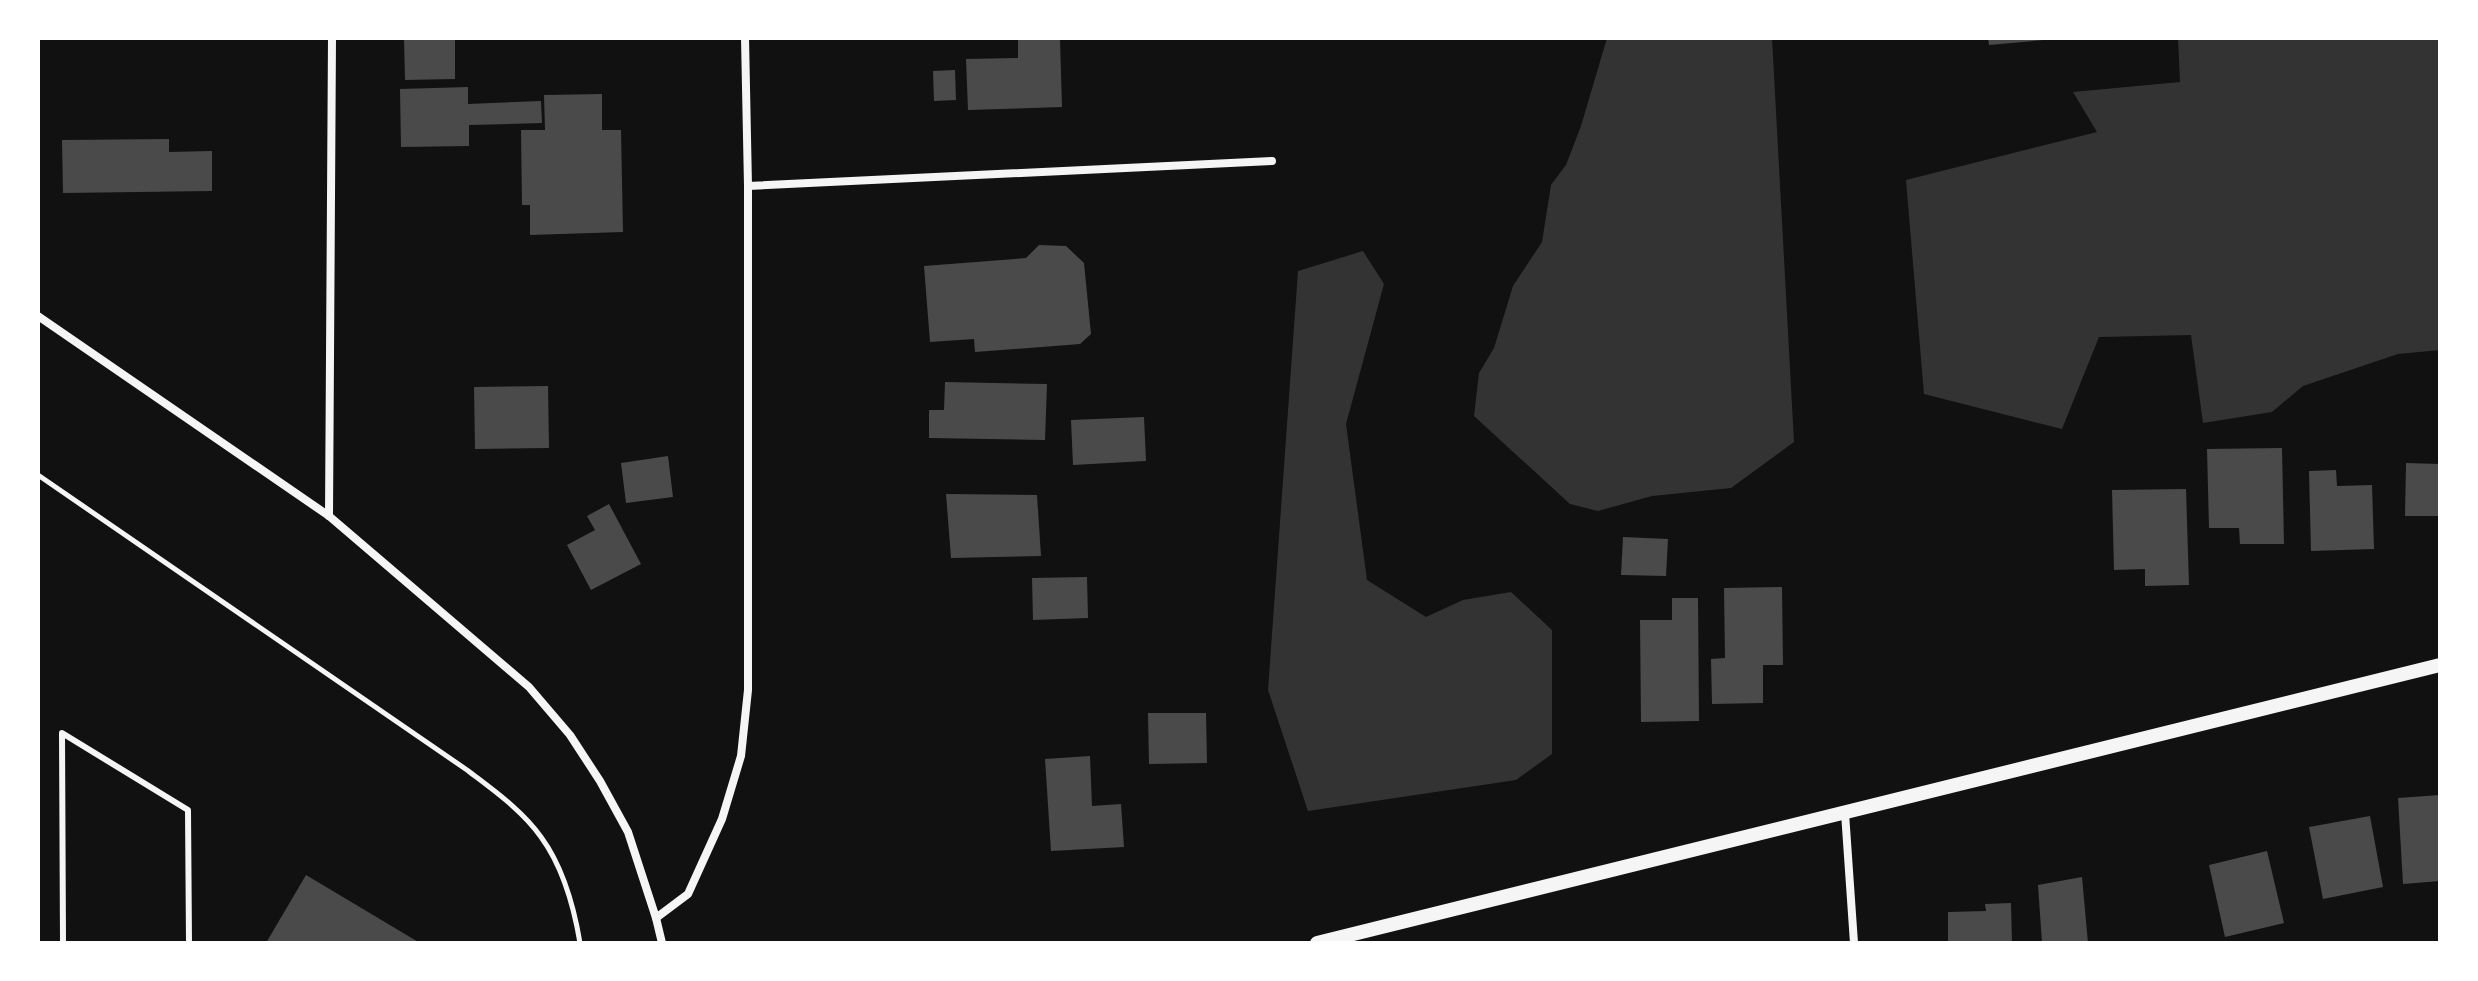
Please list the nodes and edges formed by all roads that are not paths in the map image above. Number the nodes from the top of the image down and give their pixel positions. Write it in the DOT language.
graph roads {
  1 [pos="332,38"];
  2 [pos="745,38"];
  3 [pos="1272,161"];
  4 [pos="748,186"];
  5 [pos="38,316"];
  6 [pos="329,516"];
  7 [pos="2440,665"];
  8 [pos="1845,813"];
  9 [pos="656,918"];
  10 [pos="63,943"];
  11 [pos="189,943"];
  12 [pos="662,943"];
  13 [pos="1317,943"];
  14 [pos="1854,943"];
  1 -- 6 [label="street"];
  2 -- 4 [label="street"];
  3 -- 4 [label="street"];
  4 -- 9 [label="street"];
  5 -- 6 [label="street"];
  6 -- 9 [label="street"];
  7 -- 8 [label="street"];
  8 -- 13 [label="street"];
  8 -- 14 [label="street"];
  9 -- 12 [label="street"];
  10 -- 11 [label="lane"];
}
